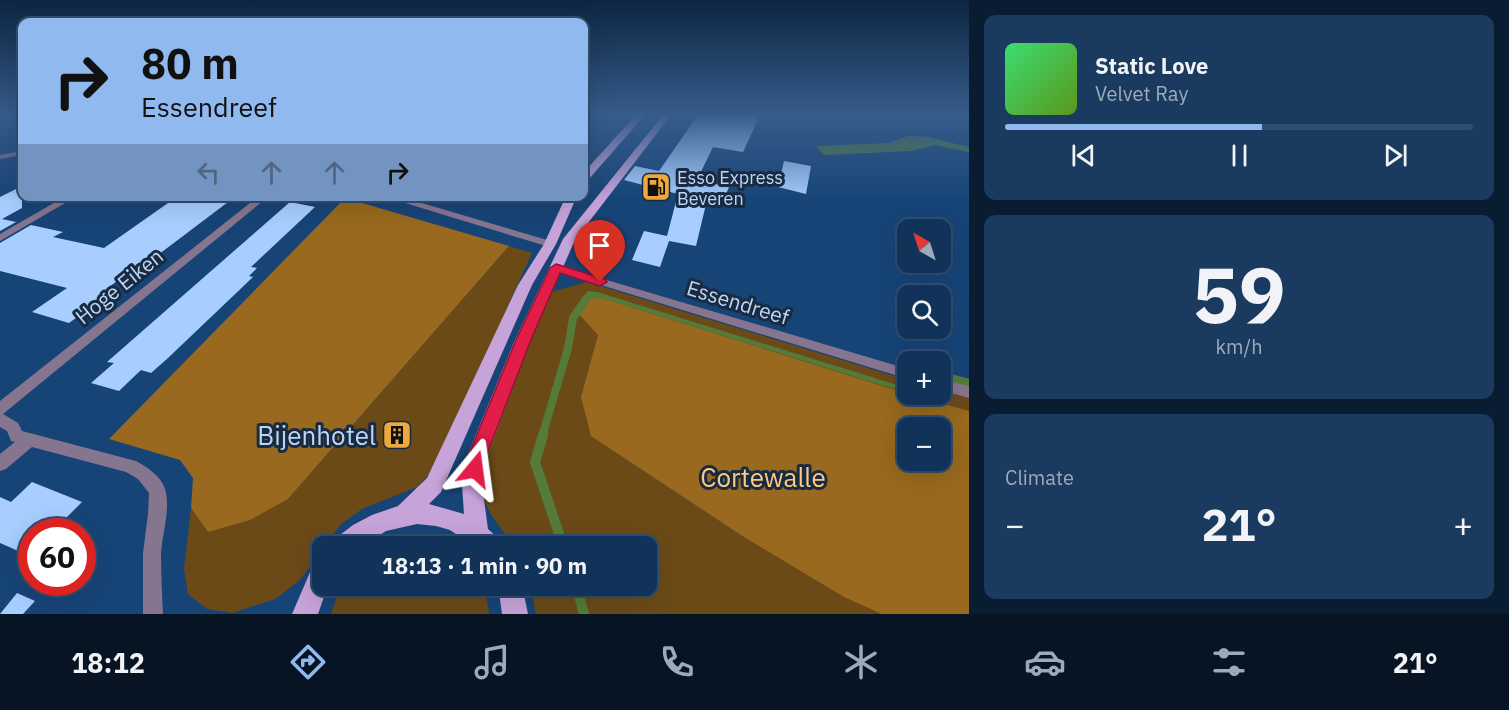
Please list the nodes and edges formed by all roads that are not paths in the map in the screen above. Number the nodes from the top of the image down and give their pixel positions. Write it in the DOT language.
graph roads {
  1 [pos="615,144"];
  2 [pos="643,144"];
  3 [pos="18,154"];
  4 [pos="0,157"];
  5 [pos="588,174"];
  6 [pos="64,201"];
  7 [pos="259,201"];
  8 [pos="403,201"];
  9 [pos="570,201"];
  10 [pos="0,238"];
  11 [pos="550,244"];
  12 [pos="556,268"];
  13 [pos="897,372"];
  14 [pos="951,387"];
  15 [pos="969,392"];
  16 [pos="0,409"];
  17 [pos="0,419"];
  18 [pos="28,441"];
  19 [pos="0,464"];
  20 [pos="405,514"];
  21 [pos="356,536"];
  22 [pos="478,536"];
  23 [pos="482,536"];
  24 [pos="312,593"];
  25 [pos="512,596"];
  26 [pos="153,614"];
  27 [pos="305,614"];
  28 [pos="515,614"];
  1 -- 5 [label="main road"];
  2 -- 12 [label="main road"];
  3 -- 4 [label="street"];
  6 -- 10 [label="street"];
  7 -- 16 [label="street, Hoge Eiken"];
  8 -- 11 [label="street"];
  9 -- 11 [label="main road"];
  11 -- 20 [label="main road"];
  12 -- 13 [label="street, Essendreef"];
  12 -- 23 [label="main road"];
  14 -- 15 [label="street"];
  17 -- 18 [label="street"];
  18 -- 19 [label="street"];
  18 -- 26 [label="street"];
  20 -- 21 [label="main road"];
  20 -- 22 [label="main road"];
  24 -- 27 [label="main road"];
  25 -- 28 [label="main road"];
}
